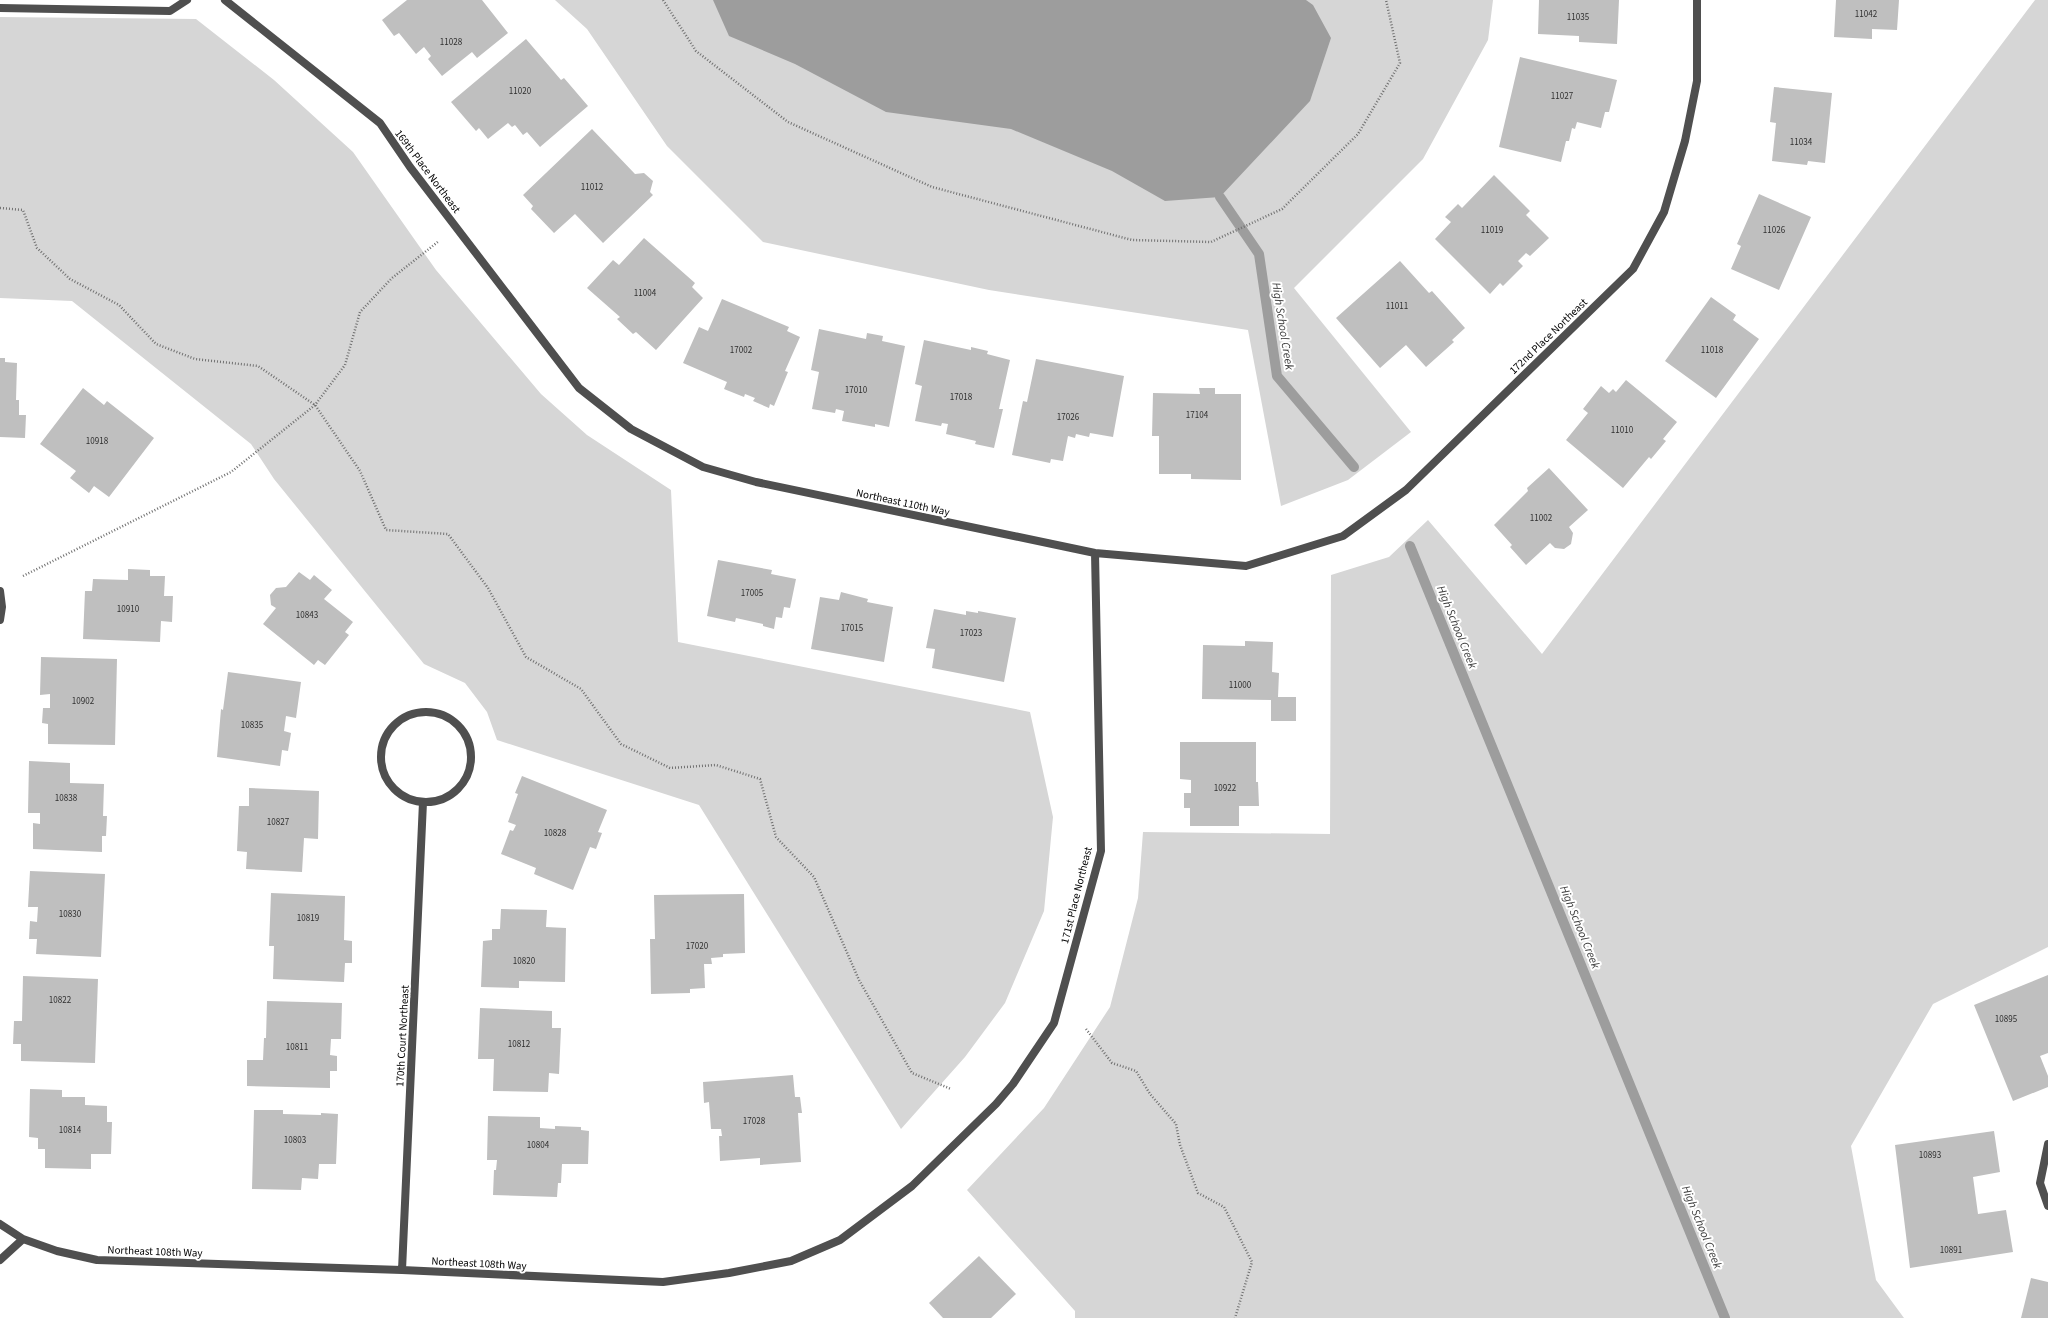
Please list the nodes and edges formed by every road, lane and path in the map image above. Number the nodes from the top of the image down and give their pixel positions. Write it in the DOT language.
graph roads {
  1 [pos="187,0"];
  2 [pos="226,0"];
  3 [pos="663,0"];
  4 [pos="1386,0"];
  5 [pos="1697,0"];
  6 [pos="0,8"];
  7 [pos="0,208"];
  8 [pos="456,226"];
  9 [pos="579,388"];
  10 [pos="315,404"];
  11 [pos="1095,553"];
  12 [pos="1246,566"];
  13 [pos="23,576"];
  14 [pos="0,591"];
  15 [pos="0,620"];
  16 [pos="423,802"];
  17 [pos="1086,1029"];
  18 [pos="951,1089"];
  19 [pos="2048,1144"];
  20 [pos="912,1186"];
  21 [pos="2048,1206"];
  22 [pos="0,1224"];
  23 [pos="23,1239"];
  24 [pos="0,1260"];
  25 [pos="402,1270"];
  26 [pos="1235,1318"];
  1 -- 6 [label="street"];
  2 -- 8 [label="street, 169th Place Northeast"];
  3 -- 4 [label="path"];
  5 -- 12 [label="street, 172nd Place Northeast"];
  7 -- 10 [label="path"];
  8 -- 9 [label="street, 169th Place Northeast"];
  8 -- 10 [label="path"];
  9 -- 11 [label="street, Northeast 110th Way"];
  10 -- 13 [label="path"];
  10 -- 18 [label="path"];
  11 -- 12 [label="street, Northeast 110th Way"];
  11 -- 20 [label="street, 171st Place Northeast"];
  14 -- 15 [label="street"];
  16 -- 16 [label="street"];
  16 -- 25 [label="street, 170th Court Northeast"];
  17 -- 26 [label="path"];
  19 -- 21 [label="street"];
  20 -- 25 [label="street, Northeast 108th Way"];
  22 -- 23 [label="street, Northeast 108th Way"];
  23 -- 24 [label="street"];
  23 -- 25 [label="street, Northeast 108th Way"];
}
